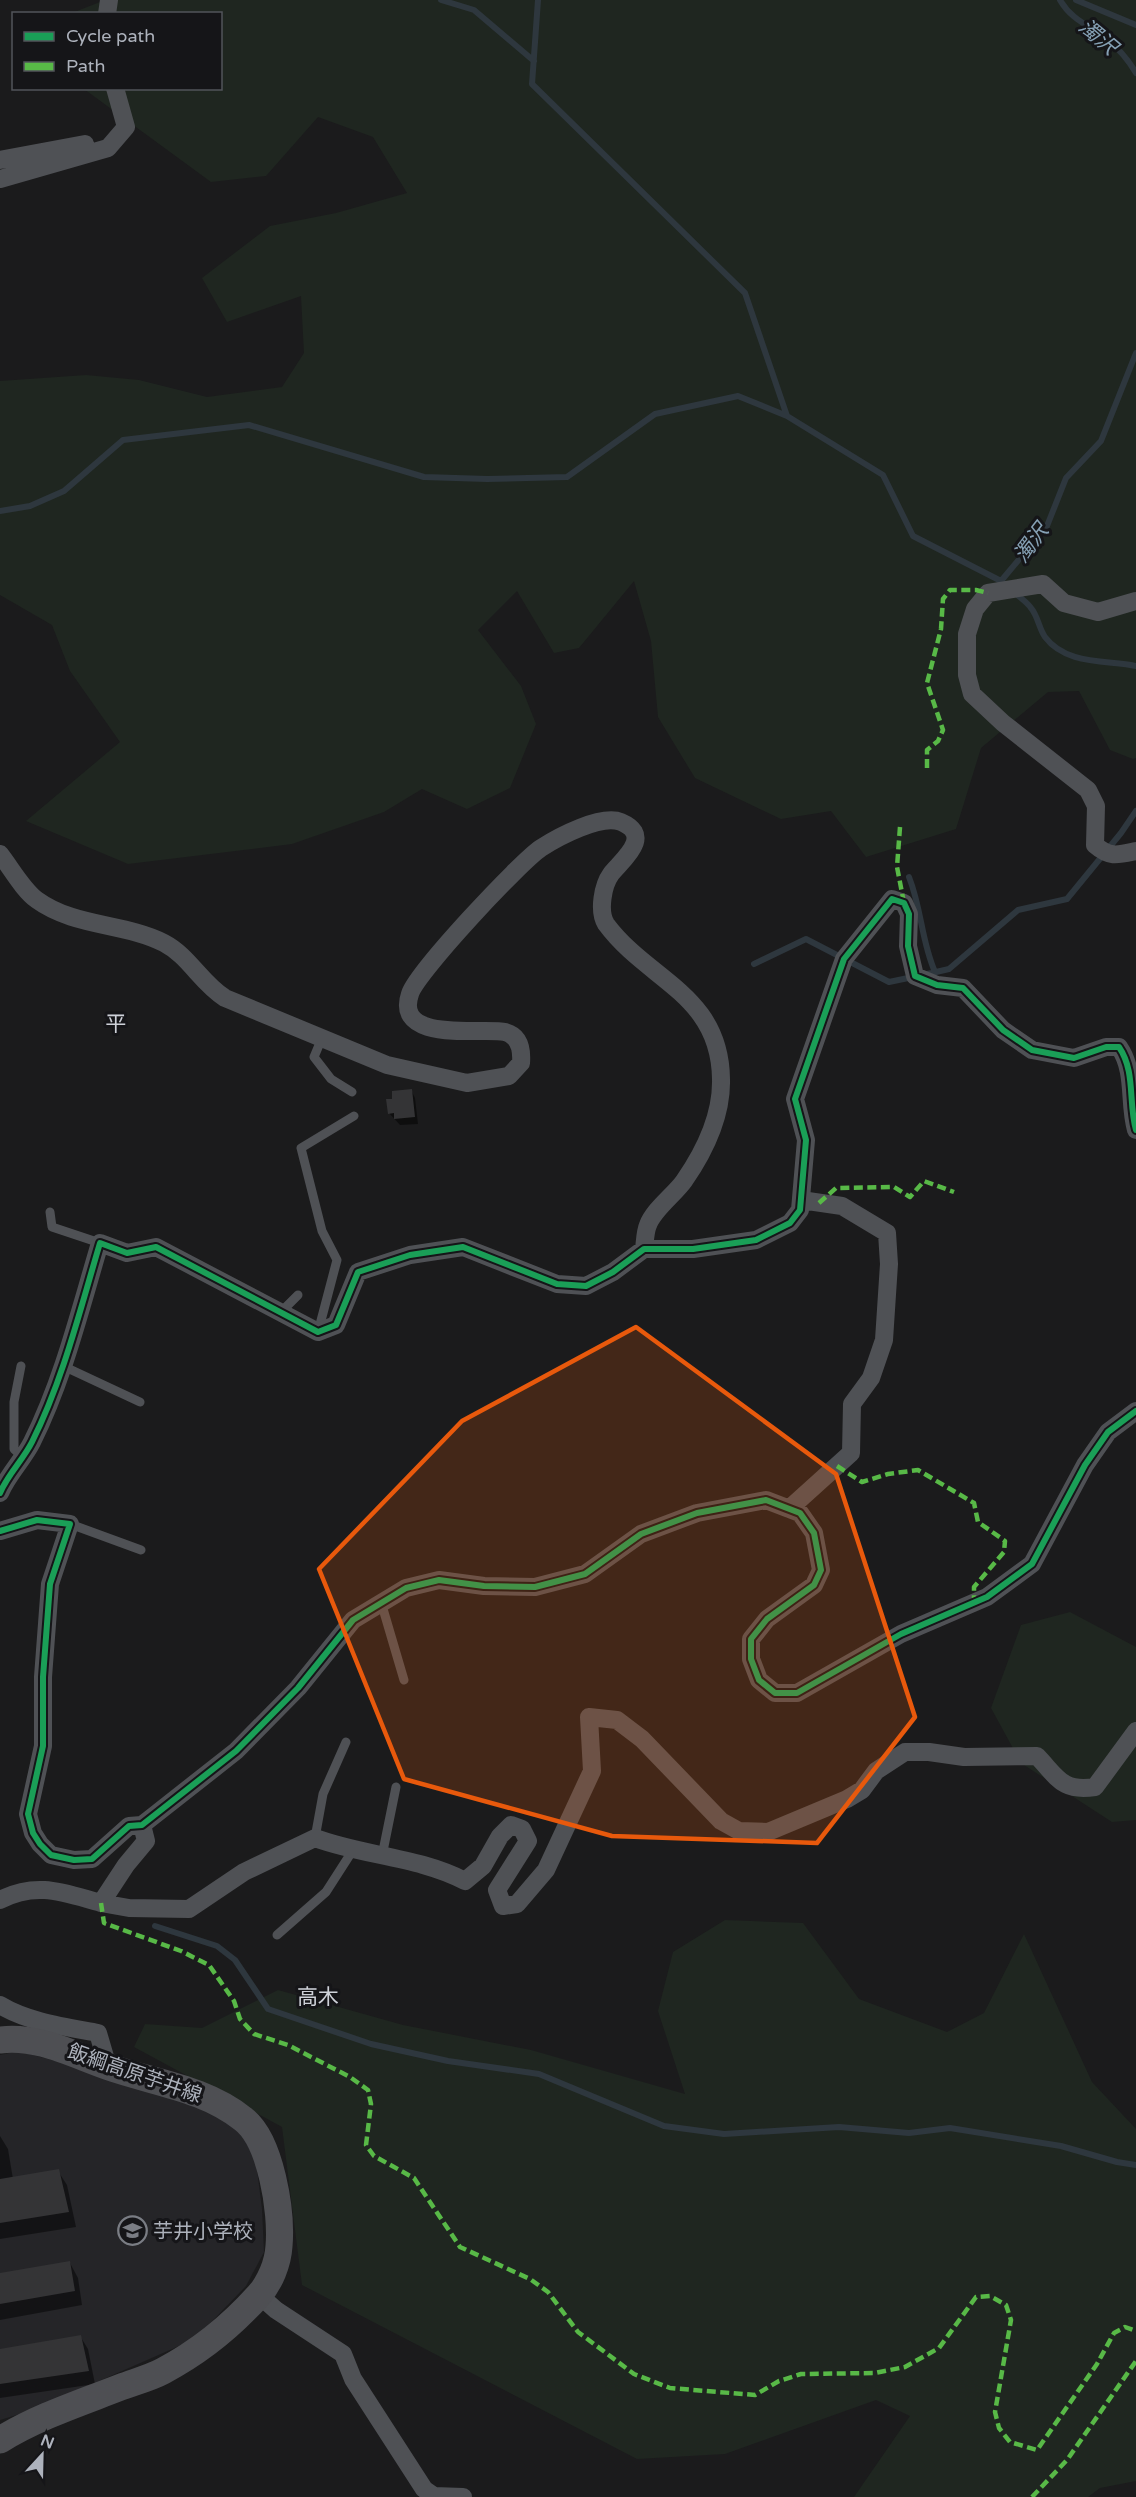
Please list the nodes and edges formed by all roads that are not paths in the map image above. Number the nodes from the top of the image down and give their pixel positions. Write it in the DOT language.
graph roads {
  1 [pos="116,90"];
  2 [pos="116,138"];
  3 [pos="0,160"];
  4 [pos="0,178"];
  5 [pos="1136,601"];
  6 [pos="1136,851"];
  7 [pos="0,854"];
  8 [pos="322,1038"];
  9 [pos="352,1092"];
  10 [pos="354,1116"];
  11 [pos="1136,1130"];
  12 [pos="801,1200"];
  13 [pos="50,1212"];
  14 [pos="100,1243"];
  15 [pos="644,1249"];
  16 [pos="298,1295"];
  17 [pos="271,1309"];
  18 [pos="318,1332"];
  19 [pos="21,1366"];
  20 [pos="63,1366"];
  21 [pos="140,1402"];
  22 [pos="1136,1411"];
  23 [pos="22,1456"];
  24 [pos="0,1493"];
  25 [pos="789,1509"];
  26 [pos="70,1524"];
  27 [pos="0,1532"];
  28 [pos="141,1551"];
  29 [pos="381,1602"];
  30 [pos="404,1680"];
  31 [pos="1136,1731"];
  32 [pos="346,1742"];
  33 [pos="396,1787"];
  34 [pos="142,1825"];
  35 [pos="315,1838"];
  36 [pos="353,1850"];
  37 [pos="382,1856"];
  38 [pos="0,1900"];
  39 [pos="101,1903"];
  40 [pos="277,1935"];
  41 [pos="0,2005"];
  42 [pos="0,2040"];
  43 [pos="108,2067"];
  44 [pos="259,2295"];
  45 [pos="0,2440"];
  46 [pos="463,2497"];
  1 -- 2 [label="street"];
  2 -- 3 [label="street"];
  2 -- 4 [label="street"];
  5 -- 6 [label="street"];
  7 -- 8 [label="street"];
  8 -- 9 [label="lane"];
  8 -- 15 [label="street"];
  10 -- 18 [label="lane"];
  11 -- 12 [label="street"];
  12 -- 15 [label="street"];
  12 -- 25 [label="street"];
  13 -- 14 [label="lane"];
  14 -- 17 [label="street"];
  14 -- 20 [label="street"];
  15 -- 18 [label="street"];
  16 -- 17 [label="lane"];
  17 -- 18 [label="street"];
  19 -- 23 [label="lane"];
  20 -- 21 [label="lane"];
  20 -- 23 [label="street"];
  22 -- 25 [label="street"];
  23 -- 24 [label="street"];
  25 -- 29 [label="street"];
  26 -- 27 [label="street"];
  26 -- 28 [label="lane"];
  26 -- 34 [label="street"];
  29 -- 30 [label="lane"];
  29 -- 34 [label="street"];
  31 -- 37 [label="street"];
  32 -- 35 [label="lane"];
  33 -- 37 [label="lane"];
  34 -- 39 [label="street"];
  35 -- 36 [label="street"];
  35 -- 39 [label="street"];
  36 -- 37 [label="street"];
  36 -- 40 [label="lane"];
  38 -- 39 [label="street"];
  41 -- 43 [label="street"];
  42 -- 43 [label="main road, 飯綱高原芋井線"];
  43 -- 44 [label="main road, 飯綱高原芋井線"];
  44 -- 45 [label="main road, 飯綱高原芋井線"];
  44 -- 46 [label="street"];
}
